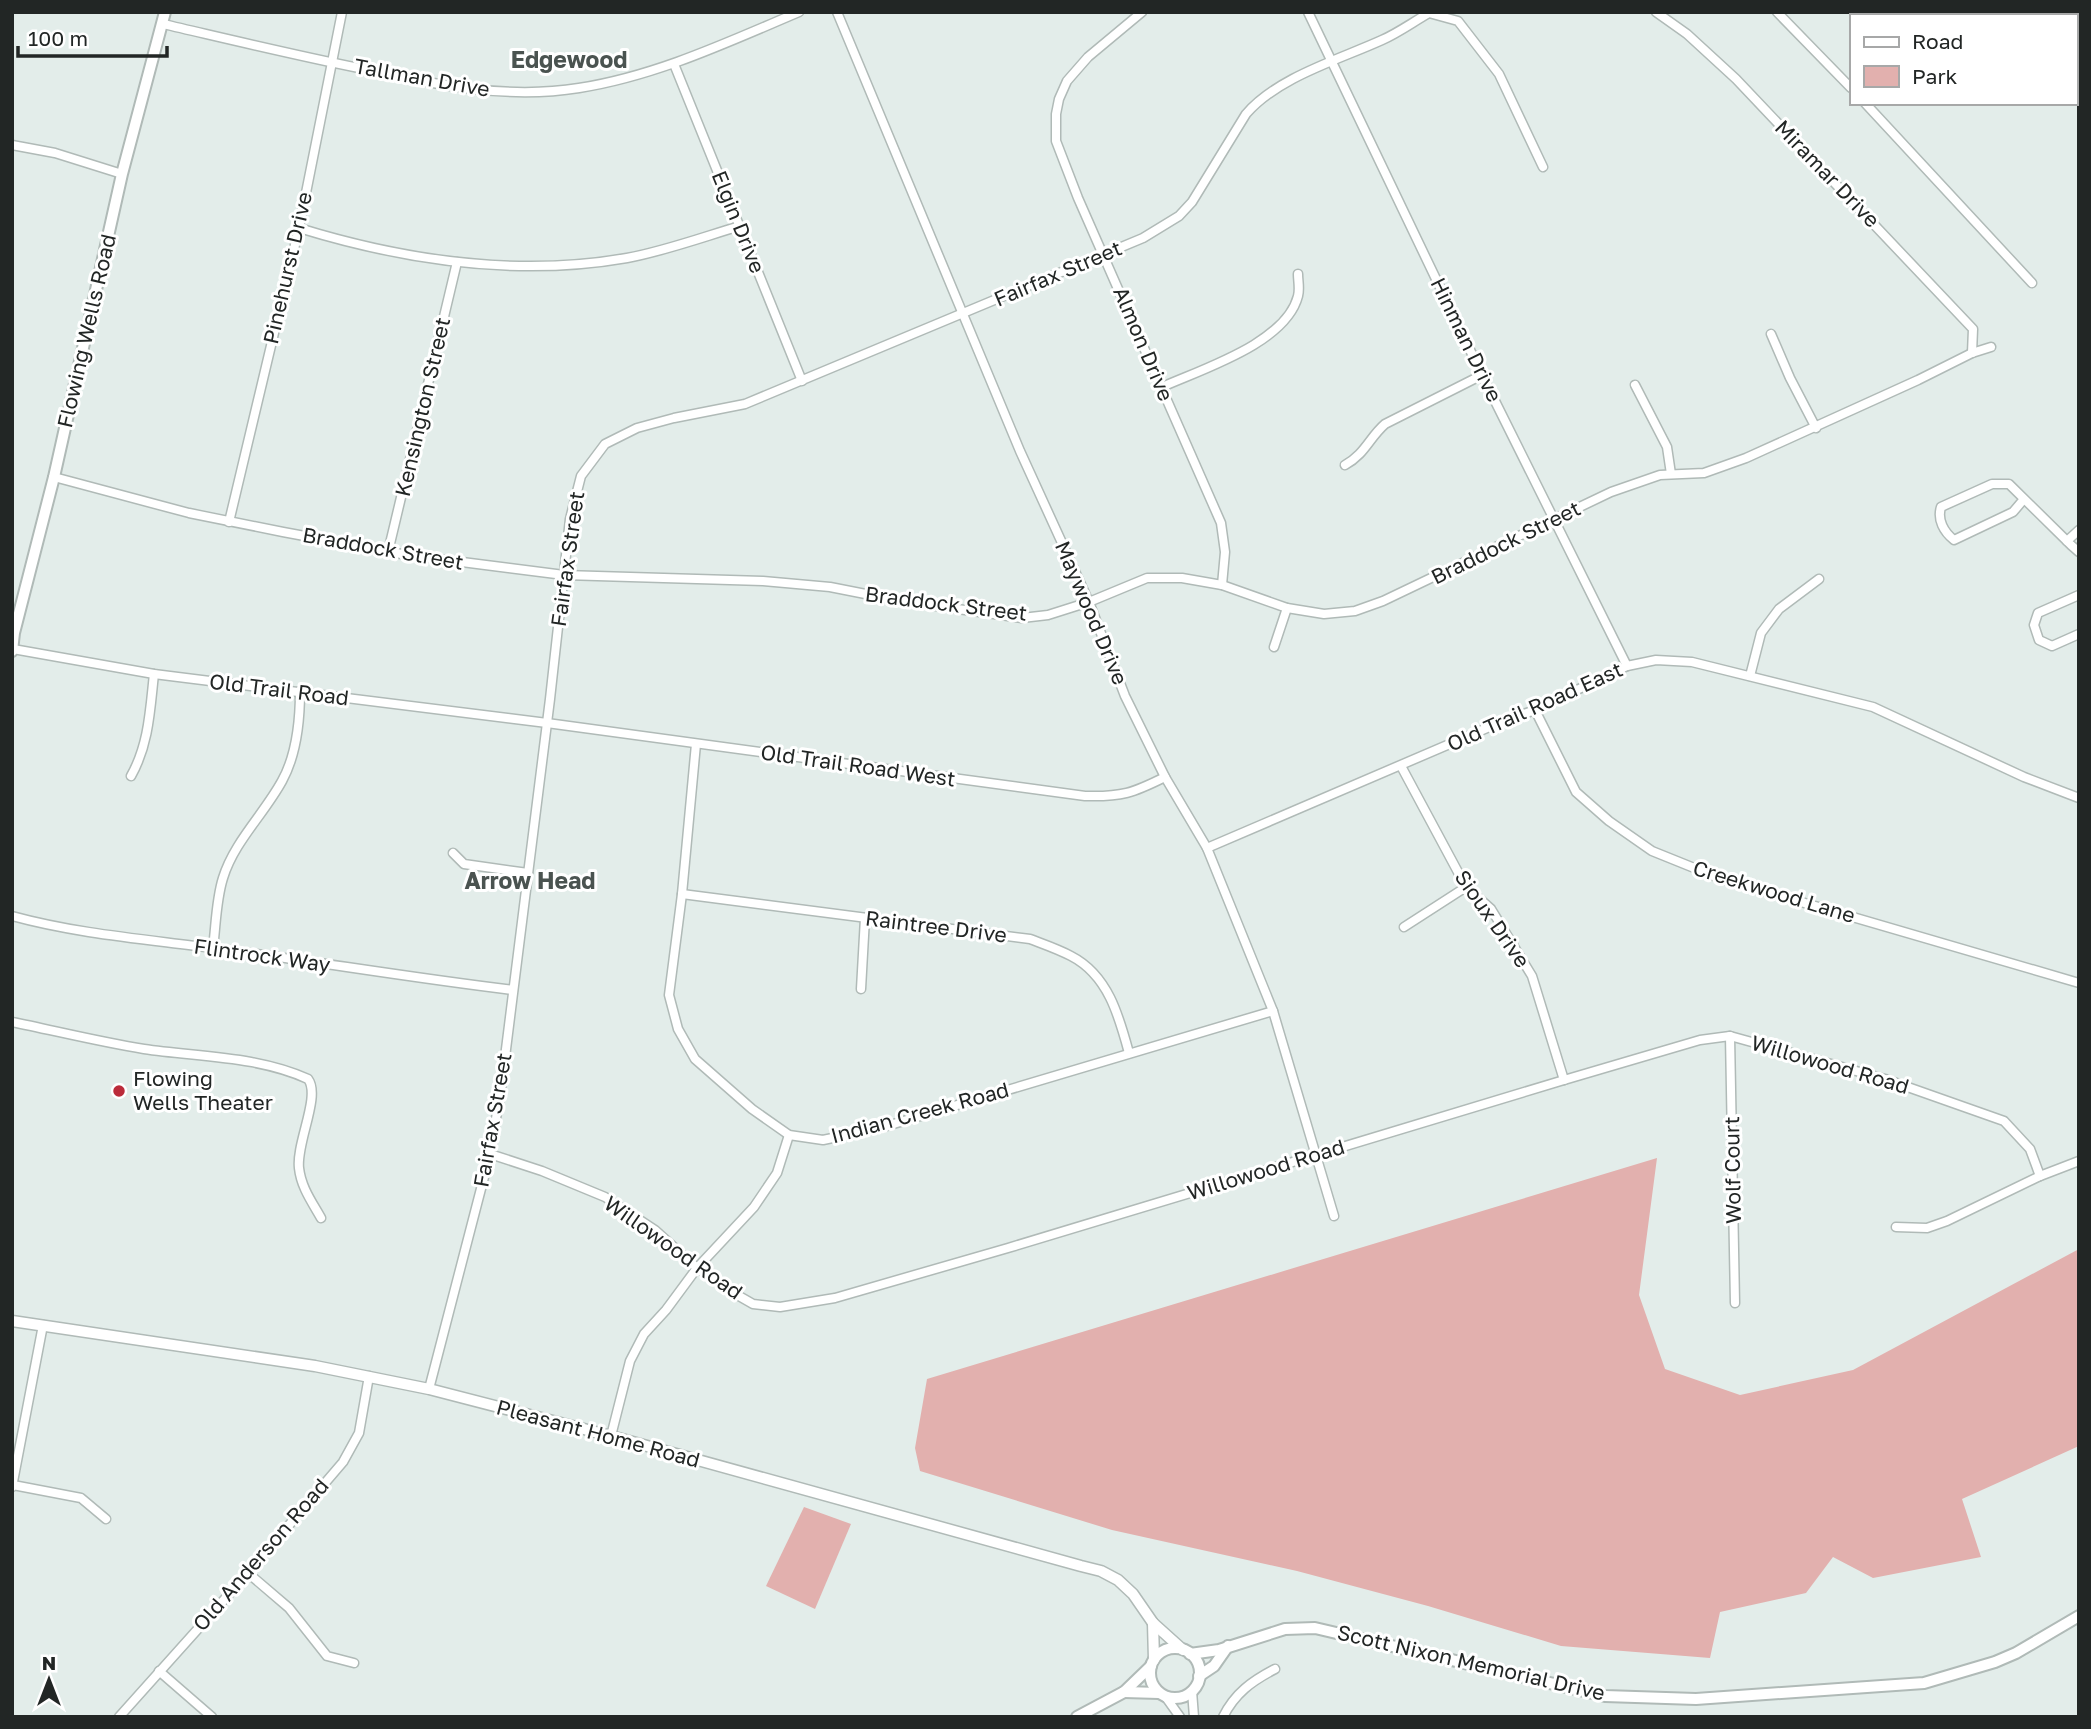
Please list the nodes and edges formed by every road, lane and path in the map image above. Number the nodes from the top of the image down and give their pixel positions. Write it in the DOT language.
graph roads {
  1 [pos="342,12"];
  2 [pos="799,12"];
  3 [pos="837,12"];
  4 [pos="1142,12"];
  5 [pos="1308,12"];
  6 [pos="1656,12"];
  7 [pos="1777,12"];
  8 [pos="164,18"];
  9 [pos="1333,61"];
  10 [pos="330,62"];
  11 [pos="674,64"];
  12 [pos="1850,87"];
  13 [pos="1868,105"];
  14 [pos="12,145"];
  15 [pos="1543,167"];
  16 [pos="122,174"];
  17 [pos="740,226"];
  18 [pos="299,228"];
  19 [pos="1104,255"];
  20 [pos="457,262"];
  21 [pos="1298,274"];
  22 [pos="2032,283"];
  23 [pos="963,314"];
  24 [pos="1771,334"];
  25 [pos="1990,348"];
  26 [pos="1972,353"];
  27 [pos="1482,375"];
  28 [pos="802,381"];
  29 [pos="1635,385"];
  30 [pos="1162,387"];
  31 [pos="1816,428"];
  32 [pos="1345,465"];
  33 [pos="1671,474"];
  34 [pos="54,477"];
  35 [pos="2024,499"];
  36 [pos="1555,520"];
  37 [pos="229,522"];
  38 [pos="2079,530"];
  39 [pos="2067,541"];
  40 [pos="388,552"];
  41 [pos="2079,552"];
  42 [pos="564,575"];
  43 [pos="1819,579"];
  44 [pos="1222,585"];
  45 [pos="2079,595"];
  46 [pos="1089,602"];
  47 [pos="1287,608"];
  48 [pos="2079,634"];
  49 [pos="1274,648"];
  50 [pos="12,650"];
  51 [pos="1627,666"];
  52 [pos="155,674"];
  53 [pos="1750,676"];
  54 [pos="300,691"];
  55 [pos="1535,710"];
  56 [pos="547,723"];
  57 [pos="696,744"];
  58 [pos="1401,766"];
  59 [pos="131,776"];
  60 [pos="1165,777"];
  61 [pos="2079,799"];
  62 [pos="1207,848"];
  63 [pos="453,853"];
  64 [pos="528,873"];
  65 [pos="1466,887"];
  66 [pos="682,894"];
  67 [pos="12,916"];
  68 [pos="866,918"];
  69 [pos="1404,927"];
  70 [pos="213,948"];
  71 [pos="2079,983"];
  72 [pos="861,989"];
  73 [pos="513,990"];
  74 [pos="1273,1011"];
  75 [pos="12,1022"];
  76 [pos="1730,1036"];
  77 [pos="1129,1053"];
  78 [pos="1564,1080"];
  79 [pos="789,1135"];
  80 [pos="490,1154"];
  81 [pos="1317,1154"];
  82 [pos="2079,1161"];
  83 [pos="2040,1176"];
  84 [pos="1334,1216"];
  85 [pos="321,1218"];
  86 [pos="1896,1227"];
  87 [pos="697,1268"];
  88 [pos="1735,1303"];
  89 [pos="12,1321"];
  90 [pos="43,1325"];
  91 [pos="369,1376"];
  92 [pos="429,1389"];
  93 [pos="611,1436"];
  94 [pos="13,1486"];
  95 [pos="106,1519"];
  96 [pos="248,1573"];
  97 [pos="2079,1616"];
  98 [pos="1153,1623"];
  99 [pos="1228,1646"];
  100 [pos="1186,1652"];
  101 [pos="354,1663"];
  102 [pos="1152,1663"];
  103 [pos="1275,1670"];
  104 [pos="159,1671"];
  105 [pos="1199,1676"];
  106 [pos="1192,1691"];
  107 [pos="1124,1692"];
  108 [pos="1162,1694"];
  109 [pos="119,1717"];
  110 [pos="212,1717"];
  111 [pos="1077,1717"];
  112 [pos="1180,1717"];
  113 [pos="1194,1717"];
  114 [pos="1223,1717"];
  1 -- 10 [label="street, Pinehurst Drive"];
  2 -- 11 [label="street, Tallman Drive"];
  3 -- 23 [label="street, Maywood Drive"];
  4 -- 19 [label="street, Almon Drive"];
  5 -- 9 [label="street, Hinman Drive"];
  6 -- 26 [label="street, Miramar Drive"];
  7 -- 12 [label="street"];
  8 -- 10 [label="street, Tallman Drive"];
  8 -- 16 [label="main road, Flowing Wells Road"];
  9 -- 15 [label="street, Fairfax Street"];
  9 -- 19 [label="street, Fairfax Street"];
  9 -- 27 [label="street, Hinman Drive"];
  10 -- 11 [label="street, Tallman Drive"];
  10 -- 18 [label="street, Pinehurst Drive"];
  11 -- 17 [label="street, Elgin Drive"];
  13 -- 22 [label="street"];
  14 -- 16 [label="street"];
  16 -- 34 [label="main road, Flowing Wells Road"];
  17 -- 20 [label="street"];
  17 -- 28 [label="street, Elgin Drive"];
  18 -- 20 [label="street"];
  18 -- 37 [label="street, Pinehurst Drive"];
  19 -- 23 [label="street, Fairfax Street"];
  19 -- 30 [label="street, Almon Drive"];
  20 -- 40 [label="street, Kensington Street"];
  21 -- 30 [label="street"];
  23 -- 28 [label="street, Fairfax Street"];
  23 -- 46 [label="street, Maywood Drive"];
  24 -- 31 [label="street"];
  25 -- 26 [label="street, Braddock Street"];
  26 -- 31 [label="street, Braddock Street"];
  27 -- 32 [label="street"];
  27 -- 36 [label="street, Hinman Drive"];
  28 -- 42 [label="street, Fairfax Street"];
  29 -- 33 [label="street"];
  30 -- 44 [label="street, Almon Drive"];
  31 -- 33 [label="street, Braddock Street"];
  33 -- 36 [label="street, Braddock Street"];
  34 -- 37 [label="street, Braddock Street"];
  34 -- 50 [label="main road, Flowing Wells Road"];
  35 -- 35 [label="street"];
  35 -- 39 [label="street"];
  36 -- 47 [label="street, Braddock Street"];
  36 -- 51 [label="street, Hinman Drive"];
  37 -- 40 [label="street, Braddock Street"];
  38 -- 39 [label="street"];
  39 -- 41 [label="street"];
  40 -- 42 [label="street, Braddock Street"];
  42 -- 46 [label="street, Braddock Street"];
  42 -- 56 [label="street, Fairfax Street"];
  43 -- 53 [label="street"];
  44 -- 46 [label="street, Braddock Street"];
  44 -- 47 [label="street, Braddock Street"];
  45 -- 48 [label="street"];
  46 -- 60 [label="street, Maywood Drive"];
  47 -- 49 [label="street"];
  50 -- 52 [label="street, Old Trail Road"];
  51 -- 53 [label="street, Old Trail Road East"];
  51 -- 55 [label="street, Old Trail Road East"];
  52 -- 54 [label="street, Old Trail Road"];
  52 -- 59 [label="street"];
  53 -- 61 [label="street, Old Trail Road East"];
  54 -- 56 [label="street, Old Trail Road"];
  54 -- 70 [label="street"];
  55 -- 58 [label="street, Old Trail Road East"];
  55 -- 71 [label="street, Creekwood Lane"];
  56 -- 57 [label="street, Old Trail Road West"];
  56 -- 64 [label="street, Fairfax Street"];
  57 -- 60 [label="street, Old Trail Road West"];
  57 -- 66 [label="street, Indian Creek Road"];
  58 -- 62 [label="street, Old Trail Road East"];
  58 -- 65 [label="street, Sioux Drive"];
  60 -- 62 [label="street, Maywood Drive"];
  62 -- 74 [label="street, Maywood Drive"];
  63 -- 64 [label="street"];
  64 -- 73 [label="street, Fairfax Street"];
  65 -- 69 [label="street"];
  65 -- 78 [label="street, Sioux Drive"];
  66 -- 68 [label="street, Raintree Drive"];
  66 -- 79 [label="street, Indian Creek Road"];
  67 -- 70 [label="street, Flintrock Way"];
  68 -- 72 [label="street"];
  68 -- 77 [label="street, Raintree Drive"];
  70 -- 73 [label="street, Flintrock Way"];
  73 -- 80 [label="street, Fairfax Street"];
  74 -- 77 [label="street, Indian Creek Road"];
  74 -- 81 [label="street, Maywood Drive"];
  75 -- 85 [label="street"];
  76 -- 78 [label="street, Willowood Road"];
  76 -- 83 [label="street, Willowood Road"];
  76 -- 88 [label="street, Wolf Court"];
  77 -- 79 [label="street, Indian Creek Road"];
  78 -- 81 [label="street, Willowood Road"];
  79 -- 87 [label="street"];
  80 -- 87 [label="street, Willowood Road"];
  80 -- 92 [label="street, Fairfax Street"];
  81 -- 84 [label="street, Maywood Drive"];
  81 -- 87 [label="street, Willowood Road"];
  82 -- 83 [label="street"];
  83 -- 86 [label="street"];
  87 -- 93 [label="street"];
  89 -- 90 [label="street, Pleasant Home Road"];
  90 -- 91 [label="street, Pleasant Home Road"];
  90 -- 94 [label="street"];
  91 -- 92 [label="street, Pleasant Home Road"];
  91 -- 96 [label="street, Old Anderson Road"];
  92 -- 93 [label="street, Pleasant Home Road"];
  93 -- 98 [label="street, Pleasant Home Road"];
  94 -- 95 [label="street"];
  96 -- 101 [label="street"];
  96 -- 104 [label="street, Old Anderson Road"];
  97 -- 99 [label="main road, Scott Nixon Memorial Drive"];
  98 -- 100 [label="street, Pleasant Home Road"];
  98 -- 102 [label="street"];
  99 -- 100 [label="main road, Scott Nixon Memorial Drive"];
  99 -- 105 [label="main road"];
  100 -- 102 [label="main road"];
  100 -- 105 [label="main road"];
  102 -- 107 [label="main road"];
  102 -- 108 [label="main road"];
  103 -- 114 [label="street"];
  104 -- 109 [label="street, Old Anderson Road"];
  104 -- 110 [label="street"];
  105 -- 106 [label="main road"];
  106 -- 108 [label="main road"];
  106 -- 113 [label="street"];
  107 -- 108 [label="main road"];
  107 -- 111 [label="main road"];
  108 -- 112 [label="street"];
}
